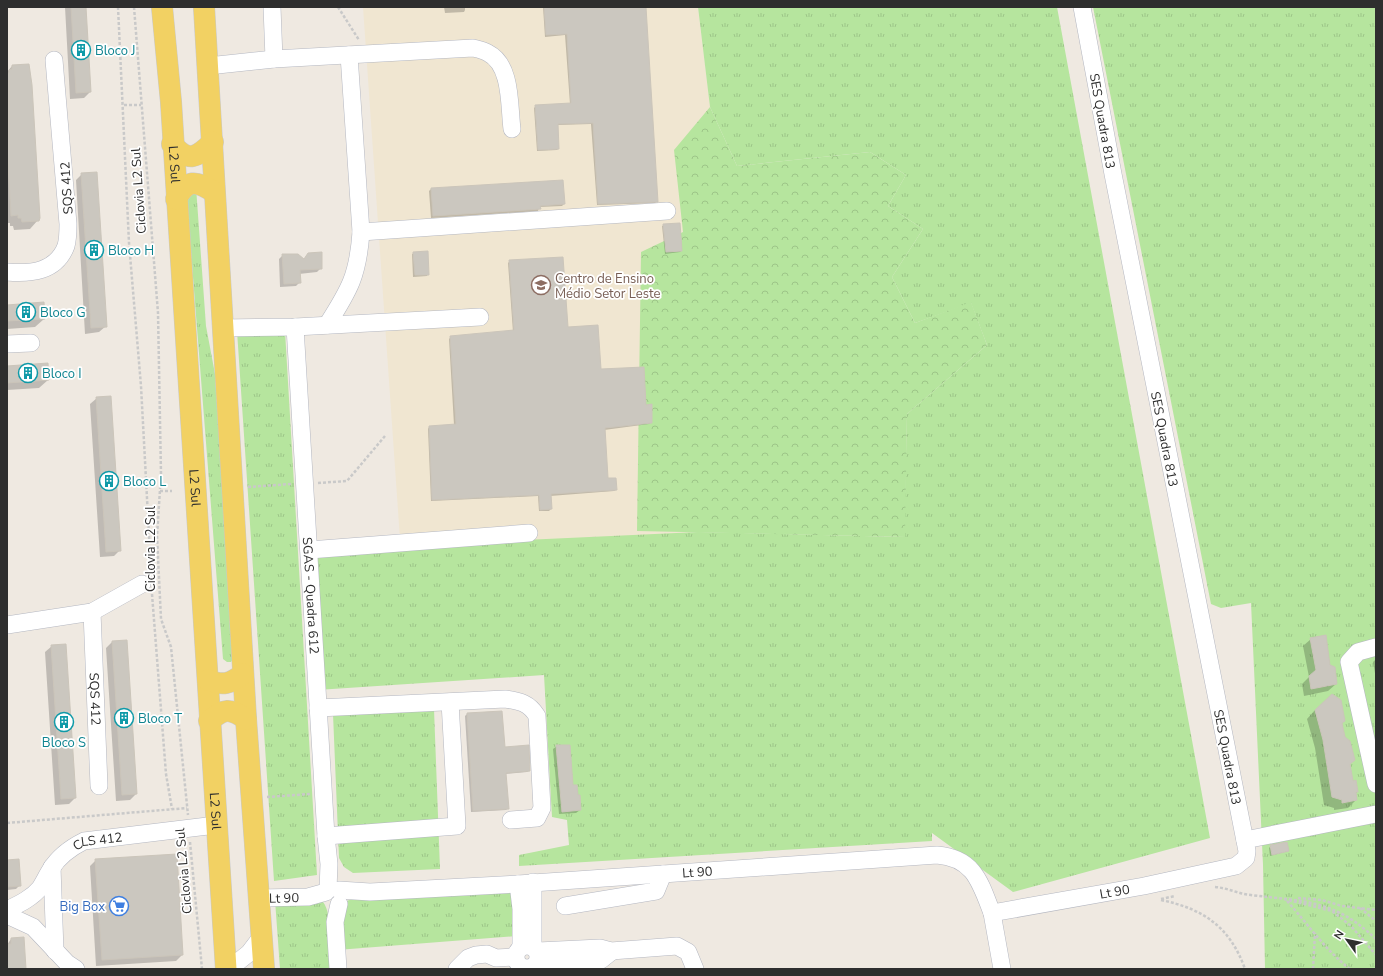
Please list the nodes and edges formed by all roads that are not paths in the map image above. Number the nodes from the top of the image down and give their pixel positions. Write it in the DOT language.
graph roads {
  1 [pos="162,7"];
  2 [pos="204,7"];
  3 [pos="272,7"];
  4 [pos="1082,7"];
  5 [pos="354,55"];
  6 [pos="274,59"];
  7 [pos="54,60"];
  8 [pos="208,66"];
  9 [pos="512,128"];
  10 [pos="212,142"];
  11 [pos="172,144"];
  12 [pos="214,192"];
  13 [pos="176,199"];
  14 [pos="667,211"];
  15 [pos="361,232"];
  16 [pos="7,272"];
  17 [pos="480,317"];
  18 [pos="328,325"];
  19 [pos="295,327"];
  20 [pos="223,328"];
  21 [pos="31,342"];
  22 [pos="7,344"];
  23 [pos="529,533"];
  24 [pos="309,550"];
  25 [pos="148,584"];
  26 [pos="92,612"];
  27 [pos="7,625"];
  28 [pos="1376,648"];
  29 [pos="243,674"];
  30 [pos="208,680"];
  31 [pos="450,702"];
  32 [pos="318,708"];
  33 [pos="246,719"];
  34 [pos="209,721"];
  35 [pos="1376,784"];
  36 [pos="99,786"];
  37 [pos="1376,814"];
  38 [pos="511,820"];
  39 [pos="216,825"];
  40 [pos="326,836"];
  41 [pos="1245,840"];
  42 [pos="1236,866"];
  43 [pos="52,867"];
  44 [pos="663,874"];
  45 [pos="526,883"];
  46 [pos="333,896"];
  47 [pos="260,898"];
  48 [pos="565,906"];
  49 [pos="7,910"];
  50 [pos="992,913"];
  51 [pos="7,915"];
  52 [pos="262,936"];
  53 [pos="55,950"];
  54 [pos="517,957"];
  55 [pos="76,969"];
  56 [pos="226,969"];
  57 [pos="229,969"];
  58 [pos="264,969"];
  59 [pos="338,969"];
  60 [pos="457,969"];
  61 [pos="695,969"];
  62 [pos="1002,969"];
  1 -- 11 [label="main road, L2 Sul"];
  2 -- 8 [label="main road"];
  3 -- 6 [label="street"];
  4 -- 41 [label="street, SES Quadra 813"];
  5 -- 6 [label="street"];
  5 -- 9 [label="street"];
  5 -- 15 [label="street"];
  6 -- 8 [label="street"];
  7 -- 16 [label="street, SQS 412"];
  8 -- 10 [label="main road"];
  10 -- 11 [label="main road"];
  10 -- 12 [label="main road"];
  11 -- 13 [label="main road, L2 Sul"];
  12 -- 13 [label="main road"];
  12 -- 20 [label="main road"];
  13 -- 30 [label="main road, L2 Sul"];
  14 -- 15 [label="street"];
  15 -- 18 [label="street"];
  17 -- 18 [label="street"];
  18 -- 19 [label="street"];
  19 -- 20 [label="street"];
  19 -- 24 [label="street, SGAS - Quadra 612"];
  20 -- 29 [label="main road"];
  21 -- 22 [label="street"];
  23 -- 24 [label="street"];
  24 -- 32 [label="street, SGAS - Quadra 612"];
  25 -- 26 [label="street"];
  26 -- 27 [label="street"];
  26 -- 36 [label="street, SQS 412"];
  28 -- 35 [label="street"];
  29 -- 30 [label="main road"];
  29 -- 33 [label="main road"];
  30 -- 34 [label="main road, L2 Sul"];
  31 -- 32 [label="street"];
  31 -- 38 [label="street"];
  31 -- 40 [label="street"];
  32 -- 40 [label="street, SGAS - Quadra 612"];
  33 -- 34 [label="main road"];
  33 -- 47 [label="main road"];
  34 -- 39 [label="main road, L2 Sul"];
  37 -- 41 [label="street"];
  39 -- 43 [label="street, CLS 412"];
  39 -- 56 [label="main road, L2 Sul"];
  40 -- 46 [label="street, SGAS - Quadra 612"];
  41 -- 42 [label="street, SES Quadra 813"];
  42 -- 50 [label="street, Lt 90"];
  43 -- 49 [label="street, CLS 412"];
  43 -- 53 [label="street"];
  44 -- 45 [label="street, Lt 90"];
  44 -- 48 [label="street"];
  44 -- 50 [label="street, Lt 90"];
  45 -- 46 [label="street, Lt 90"];
  45 -- 54 [label="street"];
  46 -- 47 [label="street, Lt 90"];
  46 -- 59 [label="street"];
  47 -- 52 [label="main road"];
  50 -- 62 [label="street, Lt 90"];
  51 -- 53 [label="street"];
  52 -- 57 [label="street"];
  52 -- 58 [label="main road"];
  53 -- 55 [label="street"];
  54 -- 60 [label="street"];
  54 -- 61 [label="street"];
}
